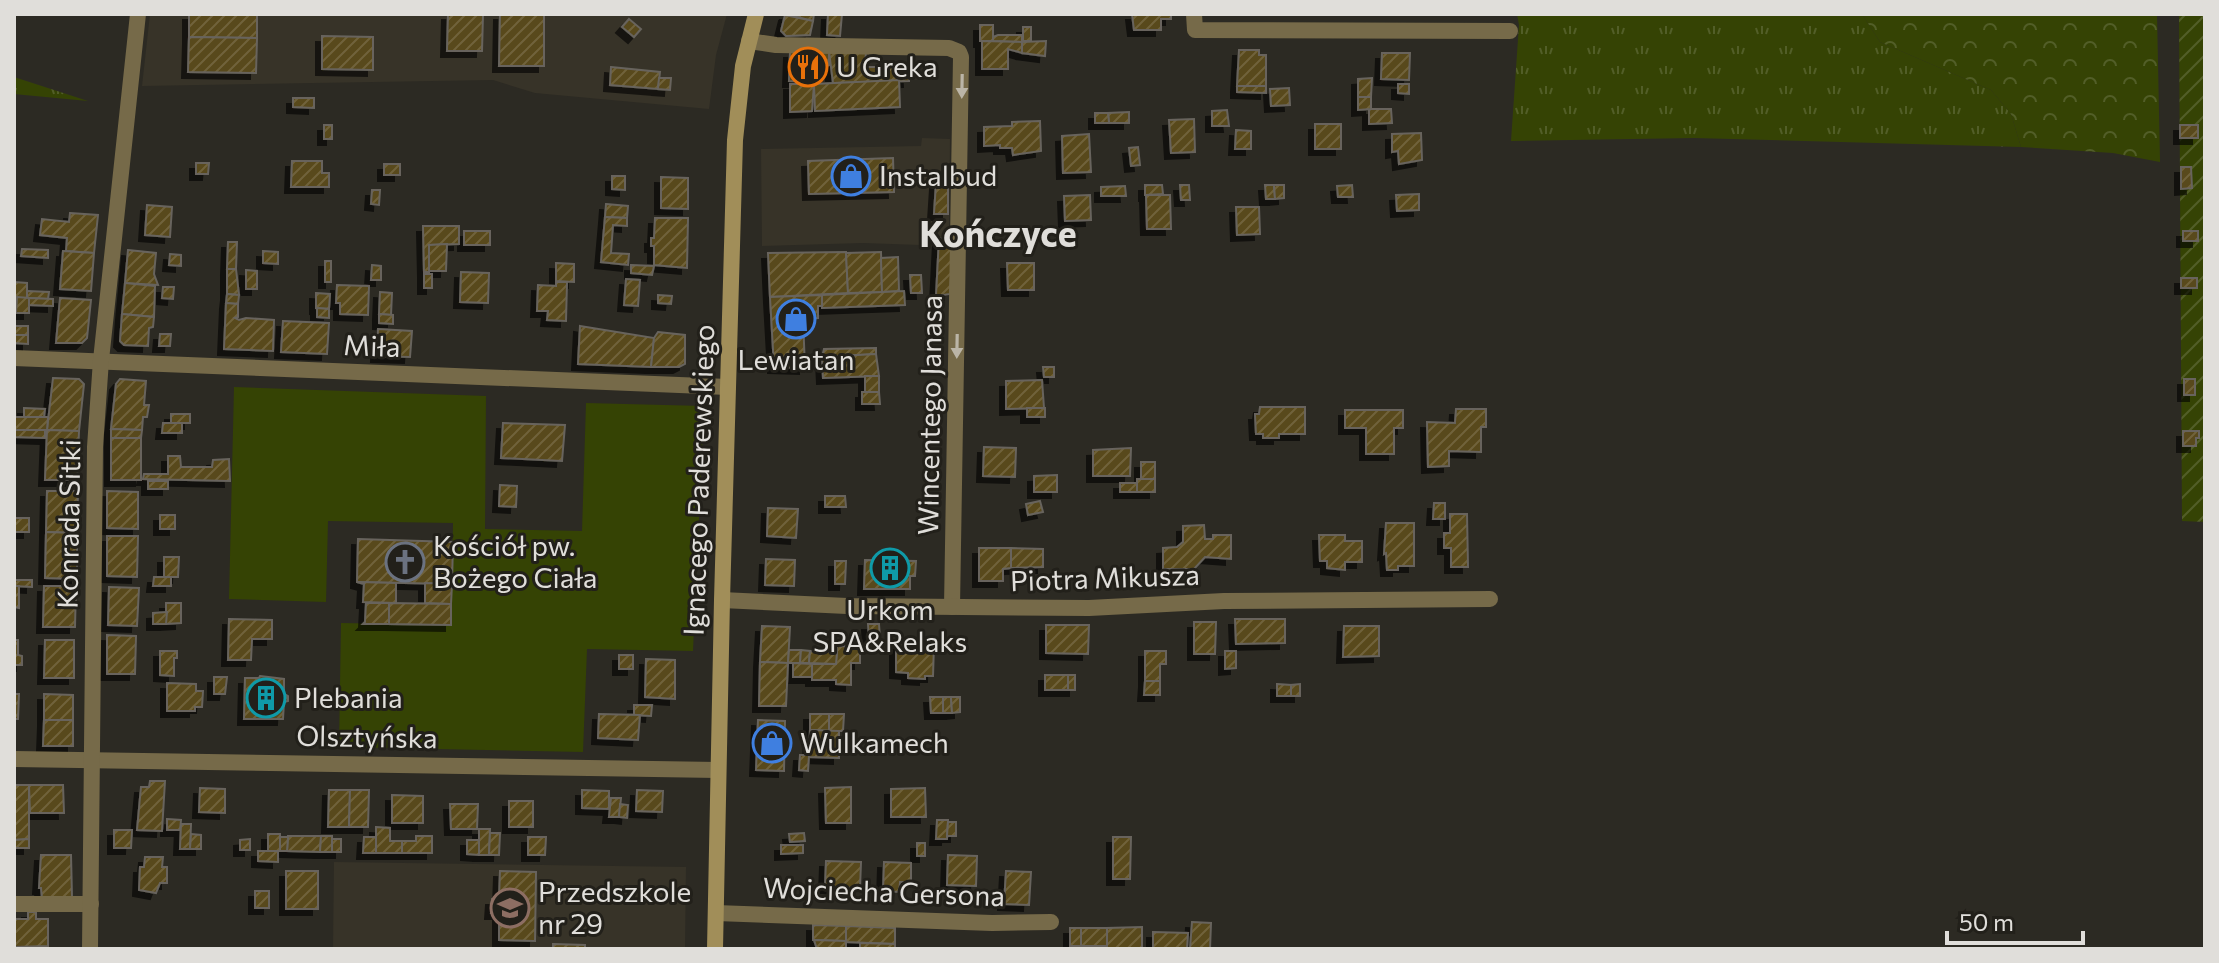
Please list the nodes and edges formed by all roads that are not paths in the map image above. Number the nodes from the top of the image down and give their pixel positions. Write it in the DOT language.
graph roads {
  1 [pos="138,14"];
  2 [pos="756,14"];
  3 [pos="1194,14"];
  4 [pos="1510,31"];
  5 [pos="749,41"];
  6 [pos="14,358"];
  7 [pos="101,360"];
  8 [pos="728,387"];
  9 [pos="1490,599"];
  10 [pos="722,600"];
  11 [pos="952,607"];
  12 [pos="14,759"];
  13 [pos="92,760"];
  14 [pos="718,770"];
  15 [pos="14,904"];
  16 [pos="91,904"];
  17 [pos="716,913"];
  18 [pos="1051,922"];
  19 [pos="90,949"];
  20 [pos="715,949"];
  1 -- 7 [label="street, Konrada Sitki"];
  2 -- 5 [label="main road, Ignacego Paderewskiego"];
  3 -- 4 [label="street"];
  5 -- 8 [label="main road, Ignacego Paderewskiego"];
  5 -- 11 [label="street, Wincentego Janasa, one-way"];
  6 -- 7 [label="street, Miła"];
  7 -- 8 [label="street, Miła"];
  7 -- 13 [label="street, Konrada Sitki"];
  8 -- 10 [label="main road, Ignacego Paderewskiego"];
  9 -- 11 [label="street, Piotra Mikusza"];
  10 -- 11 [label="street, Piotra Mikusza"];
  10 -- 14 [label="main road, Ignacego Paderewskiego"];
  12 -- 13 [label="street, Olsztyńska"];
  13 -- 14 [label="street, Olsztyńska"];
  13 -- 16 [label="street, Konrada Sitki"];
  14 -- 17 [label="main road, Ignacego Paderewskiego"];
  15 -- 16 [label="street"];
  16 -- 19 [label="street, Konrada Sitki"];
  17 -- 18 [label="street, Wojciecha Gersona"];
  17 -- 20 [label="main road, Ignacego Paderewskiego"];
}
